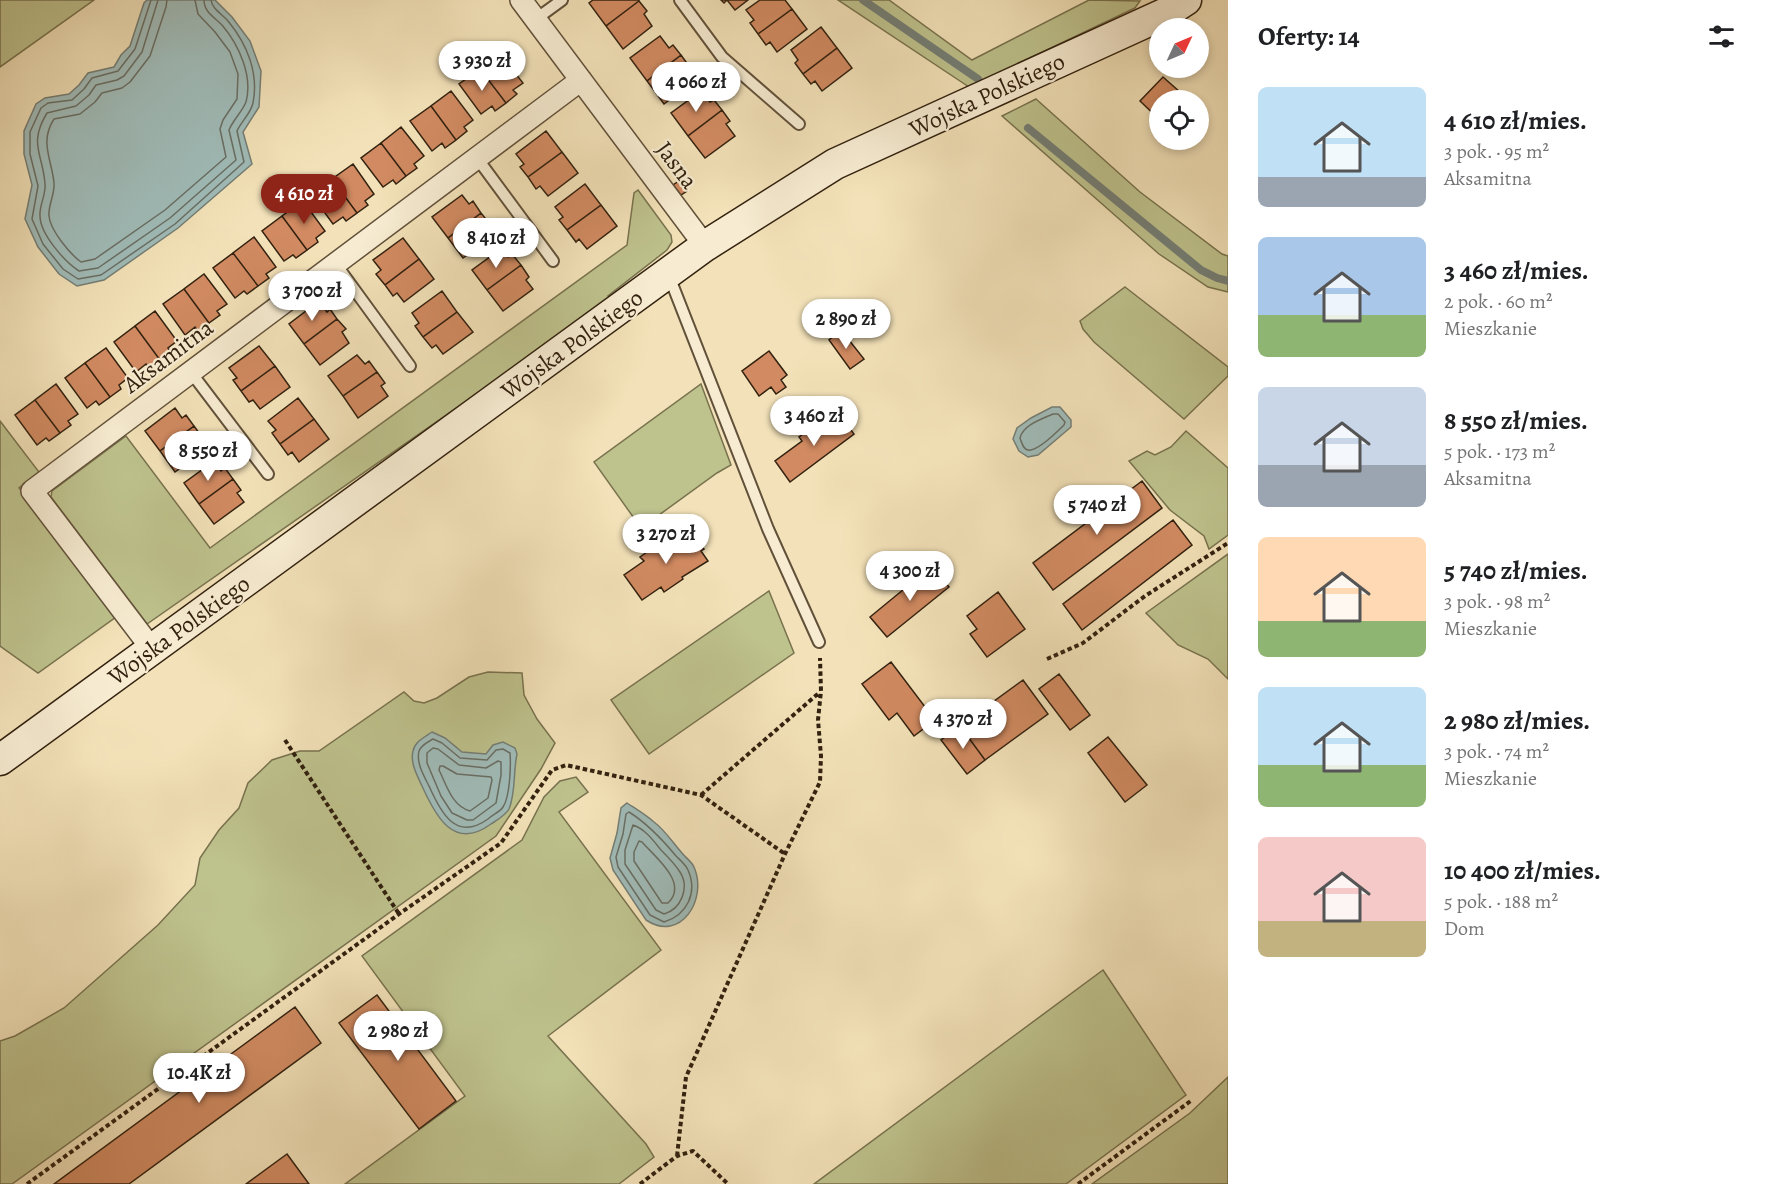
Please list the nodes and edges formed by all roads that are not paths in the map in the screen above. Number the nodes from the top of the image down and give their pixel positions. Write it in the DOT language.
graph roads {
  1 [pos="521,0"];
  2 [pos="562,0"];
  3 [pos="680,0"];
  4 [pos="1171,7"];
  5 [pos="536,19"];
  6 [pos="581,80"];
  7 [pos="799,124"];
  8 [pos="477,158"];
  9 [pos="705,246"];
  10 [pos="553,261"];
  11 [pos="334,263"];
  12 [pos="668,273"];
  13 [pos="410,366"];
  14 [pos="190,371"];
  15 [pos="268,474"];
  16 [pos="819,642"];
  17 [pos="152,649"];
  18 [pos="0,760"];
  1 -- 5 [label="street, Jasna"];
  2 -- 5 [label="lane"];
  3 -- 7 [label="lane"];
  4 -- 9 [label="street, Wojska Polskiego"];
  5 -- 6 [label="street, Jasna"];
  6 -- 8 [label="street, Aksamitna"];
  6 -- 9 [label="street, Jasna"];
  8 -- 10 [label="lane"];
  8 -- 11 [label="street, Aksamitna"];
  9 -- 12 [label="street, Wojska Polskiego"];
  11 -- 13 [label="lane"];
  11 -- 14 [label="street, Aksamitna"];
  12 -- 16 [label="lane"];
  12 -- 17 [label="street, Wojska Polskiego"];
  14 -- 15 [label="lane"];
  14 -- 17 [label="street, Aksamitna"];
  17 -- 18 [label="street, Wojska Polskiego"];
}
